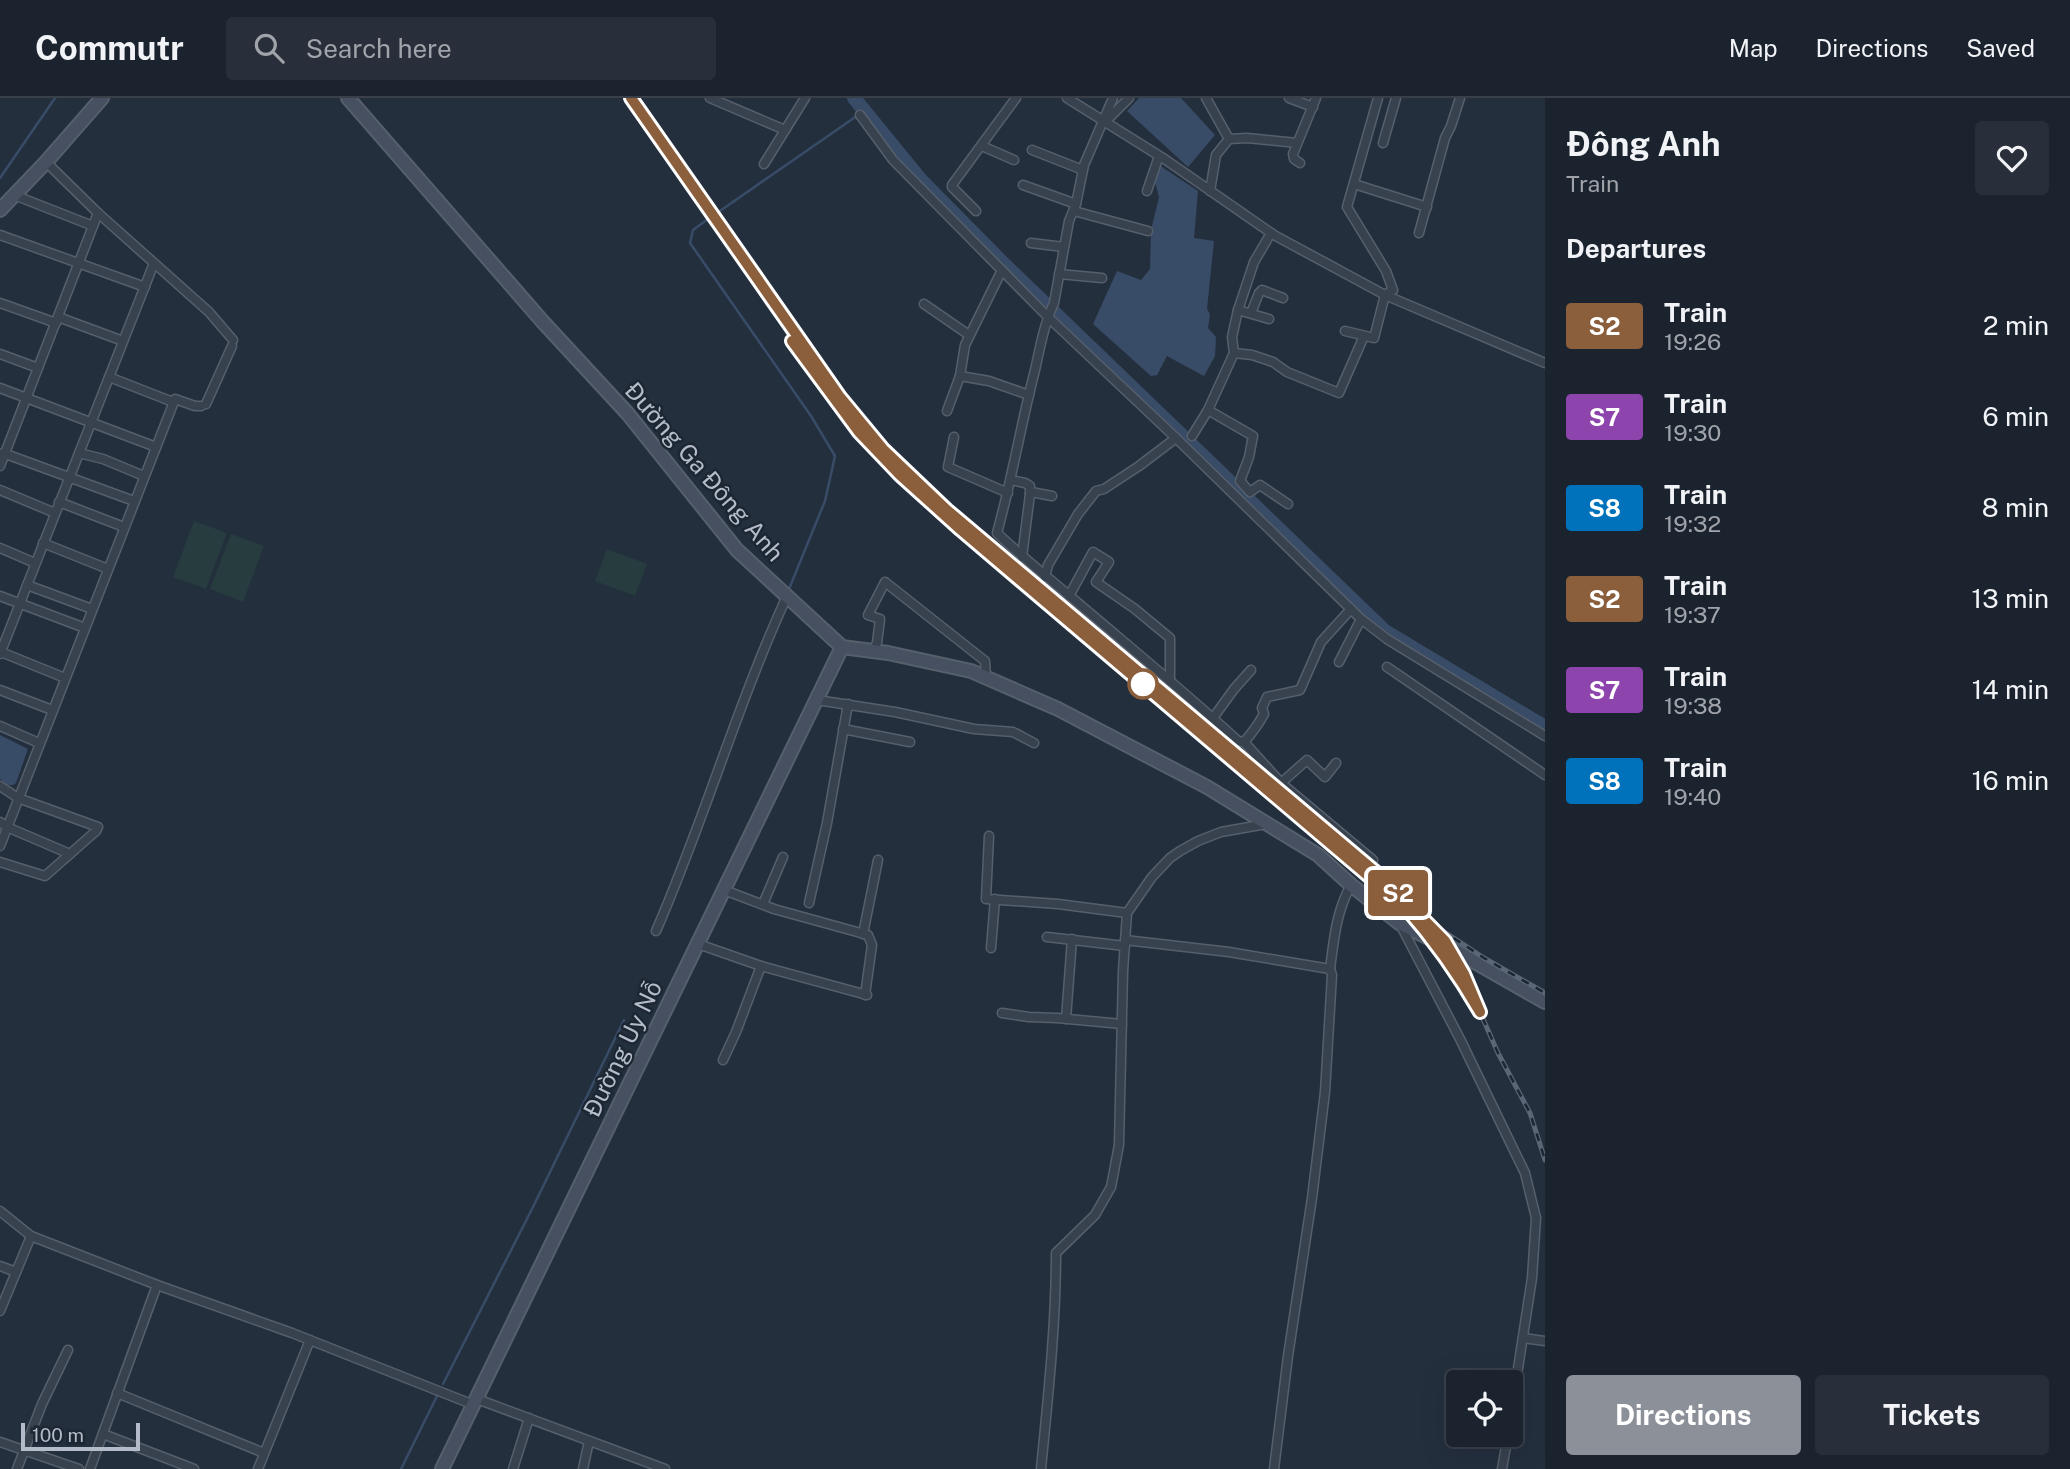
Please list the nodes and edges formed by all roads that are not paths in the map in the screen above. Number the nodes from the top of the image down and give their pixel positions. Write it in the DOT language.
graph roads {
  1 [pos="102,98"];
  2 [pos="348,98"];
  3 [pos="710,98"];
  4 [pos="805,98"];
  5 [pos="1016,98"];
  6 [pos="1067,98"];
  7 [pos="1113,98"];
  8 [pos="1129,98"];
  9 [pos="1206,98"];
  10 [pos="1289,98"];
  11 [pos="1378,98"];
  12 [pos="1396,98"];
  13 [pos="1460,98"];
  14 [pos="1315,102"];
  15 [pos="860,116"];
  16 [pos="1104,121"];
  17 [pos="785,130"];
  18 [pos="1229,139"];
  19 [pos="1383,143"];
  20 [pos="1297,144"];
  21 [pos="982,146"];
  22 [pos="1032,150"];
  23 [pos="1159,156"];
  24 [pos="1014,160"];
  25 [pos="46,162"];
  26 [pos="1300,163"];
  27 [pos="764,164"];
  28 [pos="1083,170"];
  29 [pos="1354,184"];
  30 [pos="1023,185"];
  31 [pos="1147,191"];
  32 [pos="1210,191"];
  33 [pos="13,195"];
  34 [pos="1075,207"];
  35 [pos="1427,207"];
  36 [pos="0,210"];
  37 [pos="976,211"];
  38 [pos="98,213"];
  39 [pos="93,226"];
  40 [pos="1148,232"];
  41 [pos="1271,233"];
  42 [pos="1419,233"];
  43 [pos="0,235"];
  44 [pos="1031,243"];
  45 [pos="1064,247"];
  46 [pos="79,263"];
  47 [pos="154,263"];
  48 [pos="1002,270"];
  49 [pos="1059,274"];
  50 [pos="1102,278"];
  51 [pos="145,287"];
  52 [pos="1385,295"];
  53 [pos="1283,298"];
  54 [pos="0,303"];
  55 [pos="924,304"];
  56 [pos="1238,310"];
  57 [pos="1251,313"];
  58 [pos="1048,316"];
  59 [pos="1269,318"];
  60 [pos="57,320"];
  61 [pos="1345,331"];
  62 [pos="969,335"];
  63 [pos="1364,336"];
  64 [pos="123,341"];
  65 [pos="1234,353"];
  66 [pos="0,355"];
  67 [pos="1545,363"];
  68 [pos="38,368"];
  69 [pos="960,376"];
  70 [pos="109,377"];
  71 [pos="0,388"];
  72 [pos="1029,395"];
  73 [pos="26,397"];
  74 [pos="173,402"];
  75 [pos="1208,410"];
  76 [pos="947,411"];
  77 [pos="91,422"];
  78 [pos="1192,436"];
  79 [pos="954,437"];
  80 [pos="1177,438"];
  81 [pos="156,447"];
  82 [pos="2,452"];
  83 [pos="79,453"];
  84 [pos="0,466"];
  85 [pos="144,476"];
  86 [pos="69,477"];
  87 [pos="1011,480"];
  88 [pos="0,491"];
  89 [pos="1008,493"];
  90 [pos="1030,494"];
  91 [pos="1052,496"];
  92 [pos="60,502"];
  93 [pos="135,502"];
  94 [pos="1288,504"];
  95 [pos="55,513"];
  96 [pos="124,527"];
  97 [pos="43,543"];
  98 [pos="0,548"];
  99 [pos="1021,557"];
  100 [pos="35,563"];
  101 [pos="108,569"];
  102 [pos="1045,577"];
  103 [pos="27,585"];
  104 [pos="0,596"];
  105 [pos="787,596"];
  106 [pos="1069,596"];
  107 [pos="20,603"];
  108 [pos="92,609"];
  109 [pos="1351,609"];
  110 [pos="1361,619"];
  111 [pos="85,628"];
  112 [pos="842,647"];
  113 [pos="1,649"];
  114 [pos="873,651"];
  115 [pos="1339,662"];
  116 [pos="1387,667"];
  117 [pos="1251,670"];
  118 [pos="986,677"];
  119 [pos="65,678"];
  120 [pos="1170,681"];
  121 [pos="0,690"];
  122 [pos="817,700"];
  123 [pos="848,704"];
  124 [pos="52,710"];
  125 [pos="1213,718"];
  126 [pos="0,726"];
  127 [pos="843,729"];
  128 [pos="1545,736"];
  129 [pos="910,742"];
  130 [pos="1244,742"];
  131 [pos="39,743"];
  132 [pos="1034,743"];
  133 [pos="1336,763"];
  134 [pos="1545,775"];
  135 [pos="1281,783"];
  136 [pos="0,786"];
  137 [pos="18,798"];
  138 [pos="4,824"];
  139 [pos="1266,824"];
  140 [pos="989,836"];
  141 [pos="0,846"];
  142 [pos="70,854"];
  143 [pos="783,857"];
  144 [pos="877,860"];
  145 [pos="1373,860"];
  146 [pos="0,862"];
  147 [pos="1351,885"];
  148 [pos="724,890"];
  149 [pos="995,900"];
  150 [pos="809,903"];
  151 [pos="763,904"];
  152 [pos="1127,913"];
  153 [pos="1399,923"];
  154 [pos="656,931"];
  155 [pos="863,934"];
  156 [pos="1047,937"];
  157 [pos="1072,939"];
  158 [pos="1125,943"];
  159 [pos="698,944"];
  160 [pos="990,948"];
  161 [pos="761,966"];
  162 [pos="1330,969"];
  163 [pos="1545,1002"];
  164 [pos="1002,1013"];
  165 [pos="1066,1018"];
  166 [pos="1122,1024"];
  167 [pos="723,1059"];
  168 [pos="0,1211"];
  169 [pos="31,1236"];
  170 [pos="0,1266"];
  171 [pos="16,1272"];
  172 [pos="157,1285"];
  173 [pos="0,1311"];
  174 [pos="1523,1338"];
  175 [pos="310,1340"];
  176 [pos="1545,1341"];
  177 [pos="68,1350"];
  178 [pos="1518,1370"];
  179 [pos="117,1393"];
  180 [pos="475,1402"];
  181 [pos="529,1418"];
  182 [pos="103,1434"];
  183 [pos="589,1441"];
  184 [pos="0,1442"];
  185 [pos="1506,1447"];
  186 [pos="24,1452"];
  187 [pos="264,1453"];
  188 [pos="643,1465"];
  189 [pos="17,1469"];
  190 [pos="79,1469"];
  191 [pos="90,1469"];
  192 [pos="194,1469"];
  193 [pos="258,1469"];
  194 [pos="442,1469"];
  195 [pos="513,1469"];
  196 [pos="583,1469"];
  197 [pos="665,1469"];
  198 [pos="1041,1469"];
  199 [pos="1274,1469"];
  200 [pos="1502,1469"];
  1 -- 25 [label="street"];
  2 -- 105 [label="street, Đường Ga Đông Anh"];
  3 -- 17 [label="street"];
  4 -- 17 [label="street"];
  5 -- 21 [label="street"];
  6 -- 16 [label="street"];
  7 -- 16 [label="street"];
  8 -- 16 [label="street"];
  9 -- 18 [label="street"];
  10 -- 14 [label="street"];
  11 -- 29 [label="street"];
  12 -- 19 [label="street"];
  13 -- 35 [label="street"];
  14 -- 20 [label="street"];
  15 -- 48 [label="street"];
  16 -- 23 [label="street"];
  16 -- 28 [label="street"];
  17 -- 27 [label="street"];
  18 -- 20 [label="street"];
  18 -- 32 [label="street"];
  20 -- 26 [label="street"];
  21 -- 24 [label="street"];
  21 -- 37 [label="street"];
  22 -- 28 [label="street"];
  23 -- 31 [label="street"];
  23 -- 32 [label="street"];
  25 -- 33 [label="street"];
  25 -- 38 [label="street"];
  28 -- 34 [label="street"];
  29 -- 35 [label="street"];
  29 -- 52 [label="street"];
  30 -- 34 [label="street"];
  32 -- 41 [label="street"];
  33 -- 36 [label="street"];
  33 -- 39 [label="street"];
  34 -- 40 [label="street"];
  34 -- 45 [label="street"];
  35 -- 42 [label="street"];
  38 -- 39 [label="street"];
  38 -- 47 [label="street"];
  39 -- 46 [label="street"];
  41 -- 52 [label="street"];
  41 -- 56 [label="street"];
  43 -- 46 [label="street"];
  44 -- 45 [label="street"];
  45 -- 49 [label="street"];
  46 -- 51 [label="street"];
  46 -- 60 [label="street"];
  47 -- 51 [label="street"];
  47 -- 74 [label="street"];
  48 -- 58 [label="street"];
  48 -- 62 [label="street"];
  49 -- 50 [label="street"];
  49 -- 58 [label="street"];
  51 -- 64 [label="street"];
  52 -- 63 [label="street"];
  52 -- 67 [label="street"];
  53 -- 57 [label="street"];
  54 -- 60 [label="street"];
  55 -- 62 [label="street"];
  56 -- 57 [label="street"];
  56 -- 65 [label="street"];
  57 -- 59 [label="street"];
  58 -- 72 [label="street"];
  58 -- 80 [label="street"];
  60 -- 64 [label="street"];
  60 -- 68 [label="street"];
  61 -- 63 [label="street"];
  62 -- 69 [label="street"];
  63 -- 65 [label="street"];
  64 -- 70 [label="street"];
  65 -- 75 [label="street"];
  66 -- 68 [label="street"];
  68 -- 73 [label="street"];
  69 -- 72 [label="street"];
  69 -- 76 [label="street"];
  70 -- 74 [label="street"];
  70 -- 77 [label="street"];
  71 -- 73 [label="street"];
  72 -- 87 [label="street"];
  73 -- 77 [label="street"];
  73 -- 82 [label="street"];
  74 -- 81 [label="street"];
  75 -- 78 [label="street"];
  75 -- 94 [label="street"];
  77 -- 81 [label="street"];
  77 -- 83 [label="street"];
  79 -- 89 [label="street"];
  80 -- 102 [label="street"];
  80 -- 109 [label="street"];
  81 -- 85 [label="street"];
  82 -- 84 [label="street"];
  82 -- 86 [label="street"];
  83 -- 85 [label="street"];
  83 -- 86 [label="street"];
  85 -- 93 [label="street"];
  86 -- 92 [label="street"];
  86 -- 93 [label="street"];
  87 -- 89 [label="street"];
  87 -- 90 [label="street"];
  88 -- 95 [label="street"];
  89 -- 99 [label="street"];
  90 -- 91 [label="street"];
  90 -- 99 [label="street"];
  92 -- 95 [label="street"];
  92 -- 96 [label="street"];
  93 -- 96 [label="street"];
  95 -- 97 [label="street"];
  96 -- 101 [label="street"];
  97 -- 100 [label="street"];
  97 -- 101 [label="street"];
  98 -- 100 [label="street"];
  99 -- 102 [label="street"];
  100 -- 103 [label="street"];
  101 -- 108 [label="street"];
  102 -- 106 [label="street"];
  103 -- 107 [label="street"];
  103 -- 108 [label="street"];
  104 -- 107 [label="street"];
  105 -- 112 [label="street, Đường Ga Đông Anh"];
  105 -- 154 [label="street"];
  106 -- 120 [label="street"];
  106 -- 120 [label="street"];
  107 -- 111 [label="street"];
  107 -- 113 [label="street"];
  108 -- 111 [label="street"];
  109 -- 110 [label="street"];
  109 -- 130 [label="street"];
  110 -- 115 [label="street"];
  110 -- 128 [label="street"];
  111 -- 119 [label="street"];
  112 -- 114 [label="street"];
  112 -- 122 [label="street, Đường Uy Nỗ"];
  113 -- 119 [label="street"];
  114 -- 118 [label="street"];
  114 -- 118 [label="street"];
  116 -- 134 [label="street"];
  117 -- 125 [label="street"];
  118 -- 139 [label="street"];
  119 -- 124 [label="street"];
  120 -- 125 [label="street"];
  121 -- 124 [label="street"];
  122 -- 123 [label="street"];
  122 -- 148 [label="street, Đường Uy Nỗ"];
  123 -- 127 [label="street"];
  123 -- 132 [label="street"];
  124 -- 131 [label="street"];
  125 -- 130 [label="street"];
  126 -- 131 [label="street"];
  127 -- 129 [label="street"];
  127 -- 150 [label="street"];
  130 -- 135 [label="street"];
  131 -- 137 [label="street"];
  133 -- 135 [label="street"];
  135 -- 145 [label="street"];
  136 -- 137 [label="street"];
  137 -- 138 [label="street"];
  137 -- 142 [label="street"];
  138 -- 141 [label="street"];
  138 -- 142 [label="street"];
  139 -- 147 [label="street"];
  139 -- 152 [label="street"];
  140 -- 149 [label="street"];
  142 -- 146 [label="street"];
  143 -- 151 [label="street"];
  144 -- 155 [label="street"];
  147 -- 153 [label="street"];
  147 -- 162 [label="street"];
  148 -- 151 [label="street"];
  148 -- 159 [label="street, Đường Uy Nỗ"];
  149 -- 152 [label="street"];
  149 -- 160 [label="street"];
  151 -- 155 [label="street"];
  152 -- 158 [label="street"];
  153 -- 163 [label="street"];
  153 -- 174 [label="street"];
  155 -- 161 [label="street"];
  156 -- 157 [label="street"];
  157 -- 158 [label="street"];
  157 -- 165 [label="street"];
  158 -- 162 [label="street"];
  158 -- 166 [label="street"];
  159 -- 161 [label="street"];
  159 -- 180 [label="street, Đường Uy Nỗ"];
  161 -- 167 [label="street"];
  162 -- 199 [label="street"];
  164 -- 165 [label="street"];
  165 -- 166 [label="street"];
  166 -- 198 [label="street"];
  168 -- 169 [label="street"];
  169 -- 171 [label="street"];
  169 -- 172 [label="street"];
  170 -- 171 [label="street"];
  171 -- 173 [label="street"];
  172 -- 175 [label="street"];
  172 -- 179 [label="street"];
  174 -- 176 [label="street"];
  174 -- 178 [label="street"];
  175 -- 180 [label="street"];
  175 -- 187 [label="street"];
  177 -- 186 [label="street"];
  179 -- 182 [label="street"];
  179 -- 187 [label="street"];
  180 -- 181 [label="street"];
  180 -- 194 [label="street, Đường Uy Nỗ"];
  181 -- 183 [label="street"];
  181 -- 195 [label="street"];
  182 -- 191 [label="street"];
  182 -- 192 [label="street"];
  183 -- 188 [label="street"];
  183 -- 196 [label="street"];
  184 -- 186 [label="street"];
  185 -- 200 [label="street"];
  186 -- 189 [label="street"];
  186 -- 190 [label="street"];
  187 -- 193 [label="street"];
  188 -- 197 [label="street"];
}
